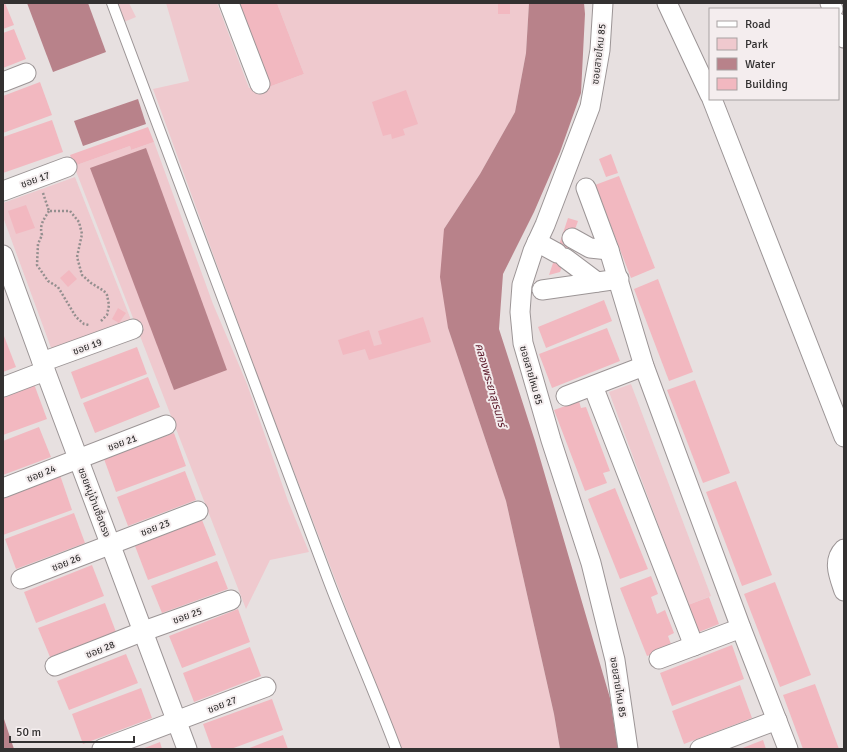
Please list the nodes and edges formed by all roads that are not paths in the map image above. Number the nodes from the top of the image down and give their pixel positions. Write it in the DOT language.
graph roads {
  1 [pos="112,3"];
  2 [pos="229,3"];
  3 [pos="603,3"];
  4 [pos="667,3"];
  5 [pos="839,26"];
  6 [pos="844,38"];
  7 [pos="26,73"];
  8 [pos="3,82"];
  9 [pos="260,84"];
  10 [pos="709,93"];
  11 [pos="712,100"];
  12 [pos="67,167"];
  13 [pos="586,188"];
  14 [pos="3,190"];
  15 [pos="541,234"];
  16 [pos="609,250"];
  17 [pos="3,255"];
  18 [pos="7,278"];
  19 [pos="619,279"];
  20 [pos="597,282"];
  21 [pos="542,290"];
  22 [pos="132,329"];
  23 [pos="644,366"];
  24 [pos="43,367"];
  25 [pos="593,386"];
  26 [pos="3,387"];
  27 [pos="566,396"];
  28 [pos="166,425"];
  29 [pos="844,437"];
  30 [pos="78,458"];
  31 [pos="3,488"];
  32 [pos="198,511"];
  33 [pos="111,544"];
  34 [pos="844,549"];
  35 [pos="21,580"];
  36 [pos="844,591"];
  37 [pos="231,600"];
  38 [pos="741,628"];
  39 [pos="144,631"];
  40 [pos="694,646"];
  41 [pos="659,659"];
  42 [pos="55,666"];
  43 [pos="266,687"];
  44 [pos="777,720"];
  45 [pos="177,722"];
  46 [pos="102,749"];
  47 [pos="188,749"];
  48 [pos="396,749"];
  49 [pos="628,749"];
  50 [pos="700,749"];
  51 [pos="788,749"];
  1 -- 48 [label="lane"];
  2 -- 9 [label="street"];
  3 -- 15 [label="street, ซอยสายไหม 85"];
  4 -- 10 [label="street"];
  5 -- 6 [label="street"];
  7 -- 8 [label="street"];
  11 -- 29 [label="street"];
  12 -- 14 [label="street, ซอย 17"];
  13 -- 16 [label="street"];
  15 -- 16 [label="street"];
  15 -- 20 [label="street"];
  15 -- 49 [label="street, ซอยสายไหม 85"];
  16 -- 19 [label="street"];
  17 -- 18 [label="street, ซอยหมู่บ้านซื่อตรง"];
  18 -- 24 [label="street, ซอยหมู่บ้านซื่อตรง"];
  19 -- 20 [label="street"];
  19 -- 23 [label="street"];
  20 -- 21 [label="street"];
  22 -- 24 [label="street, ซอย 19"];
  23 -- 25 [label="street"];
  23 -- 38 [label="street"];
  24 -- 26 [label="street, ซอย 19"];
  24 -- 30 [label="street, ซอยหมู่บ้านซื่อตรง"];
  25 -- 27 [label="street"];
  25 -- 40 [label="street"];
  28 -- 30 [label="street, ซอย 21"];
  30 -- 31 [label="street, ซอย 24"];
  30 -- 33 [label="street, ซอยหมู่บ้านซื่อตรง"];
  32 -- 33 [label="street, ซอย 23"];
  33 -- 35 [label="street, ซอย 26"];
  33 -- 39 [label="street, ซอยหมู่บ้านซื่อตรง"];
  34 -- 36 [label="street"];
  37 -- 39 [label="street, ซอย 25"];
  38 -- 40 [label="street"];
  38 -- 44 [label="street"];
  39 -- 42 [label="street, ซอย 28"];
  39 -- 45 [label="street, ซอยหมู่บ้านซื่อตรง"];
  40 -- 41 [label="street"];
  43 -- 45 [label="street, ซอย 27"];
  44 -- 50 [label="street"];
  44 -- 51 [label="street"];
  45 -- 46 [label="street, ซอย 27"];
  45 -- 47 [label="street, ซอยหมู่บ้านซื่อตรง"];
}
